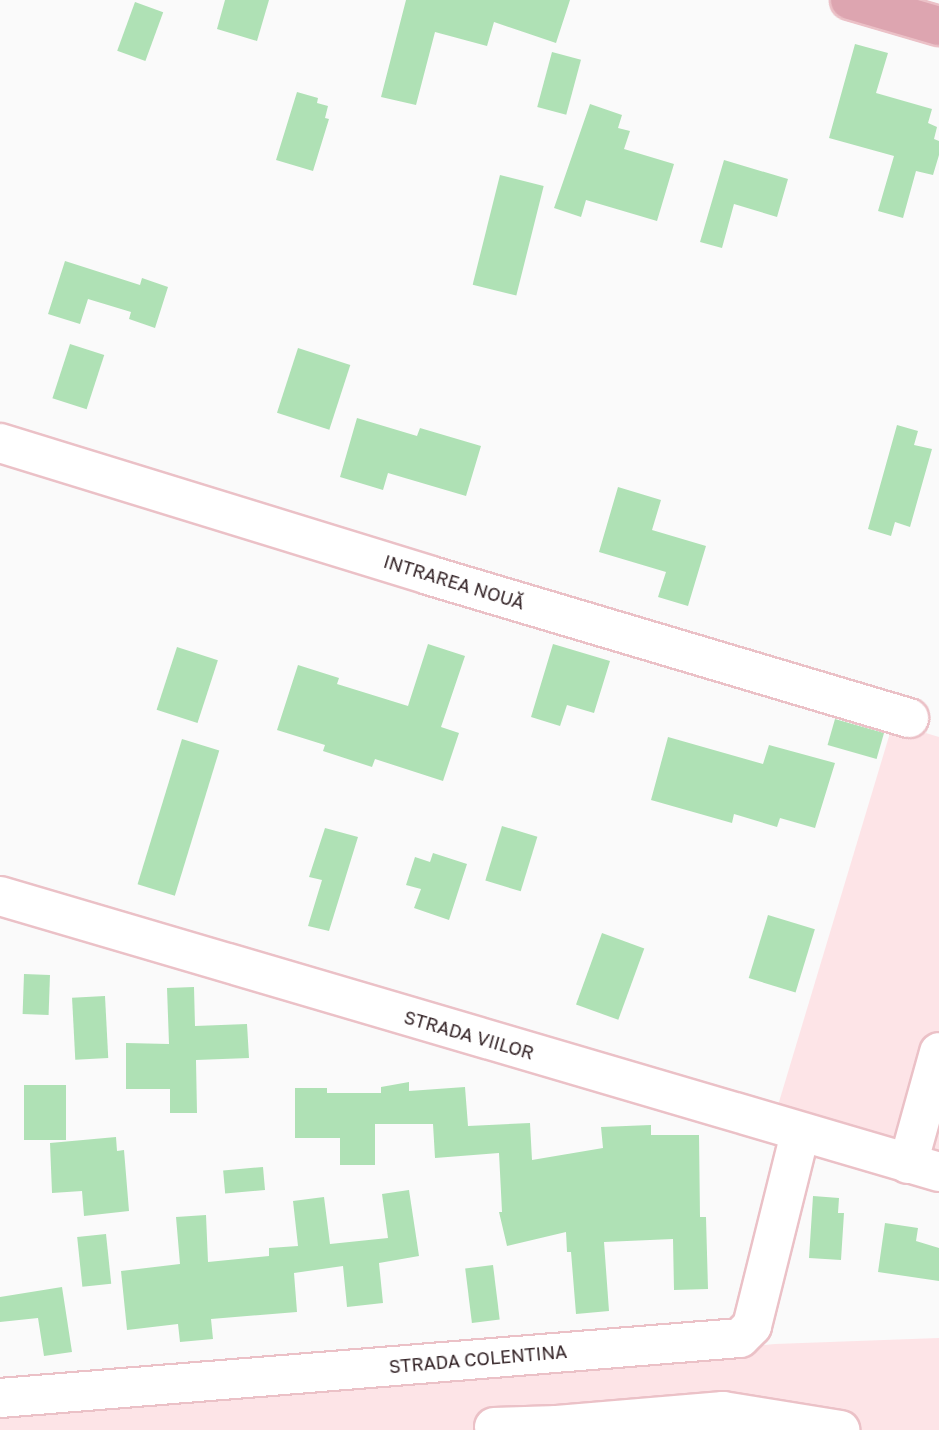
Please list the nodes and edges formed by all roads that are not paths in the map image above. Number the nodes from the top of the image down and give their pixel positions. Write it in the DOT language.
graph roads {
  1 [pos="850,0"];
  2 [pos="939,26"];
  3 [pos="0,443"];
  4 [pos="909,718"];
  5 [pos="0,896"];
  6 [pos="939,1052"];
  7 [pos="800,1133"];
  8 [pos="924,1168"];
  9 [pos="0,1398"];
  10 [pos="494,1427"];
  11 [pos="840,1430"];
  1 -- 2 [label="main road"];
  3 -- 4 [label="street, INTRAREA NOUĂ"];
  5 -- 7 [label="street, STRADA VIILOR"];
  6 -- 8 [label="street"];
  7 -- 8 [label="street, STRADA VIILOR"];
  7 -- 9 [label="street, STRADA COLENTINA"];
  10 -- 11 [label="street"];
}
